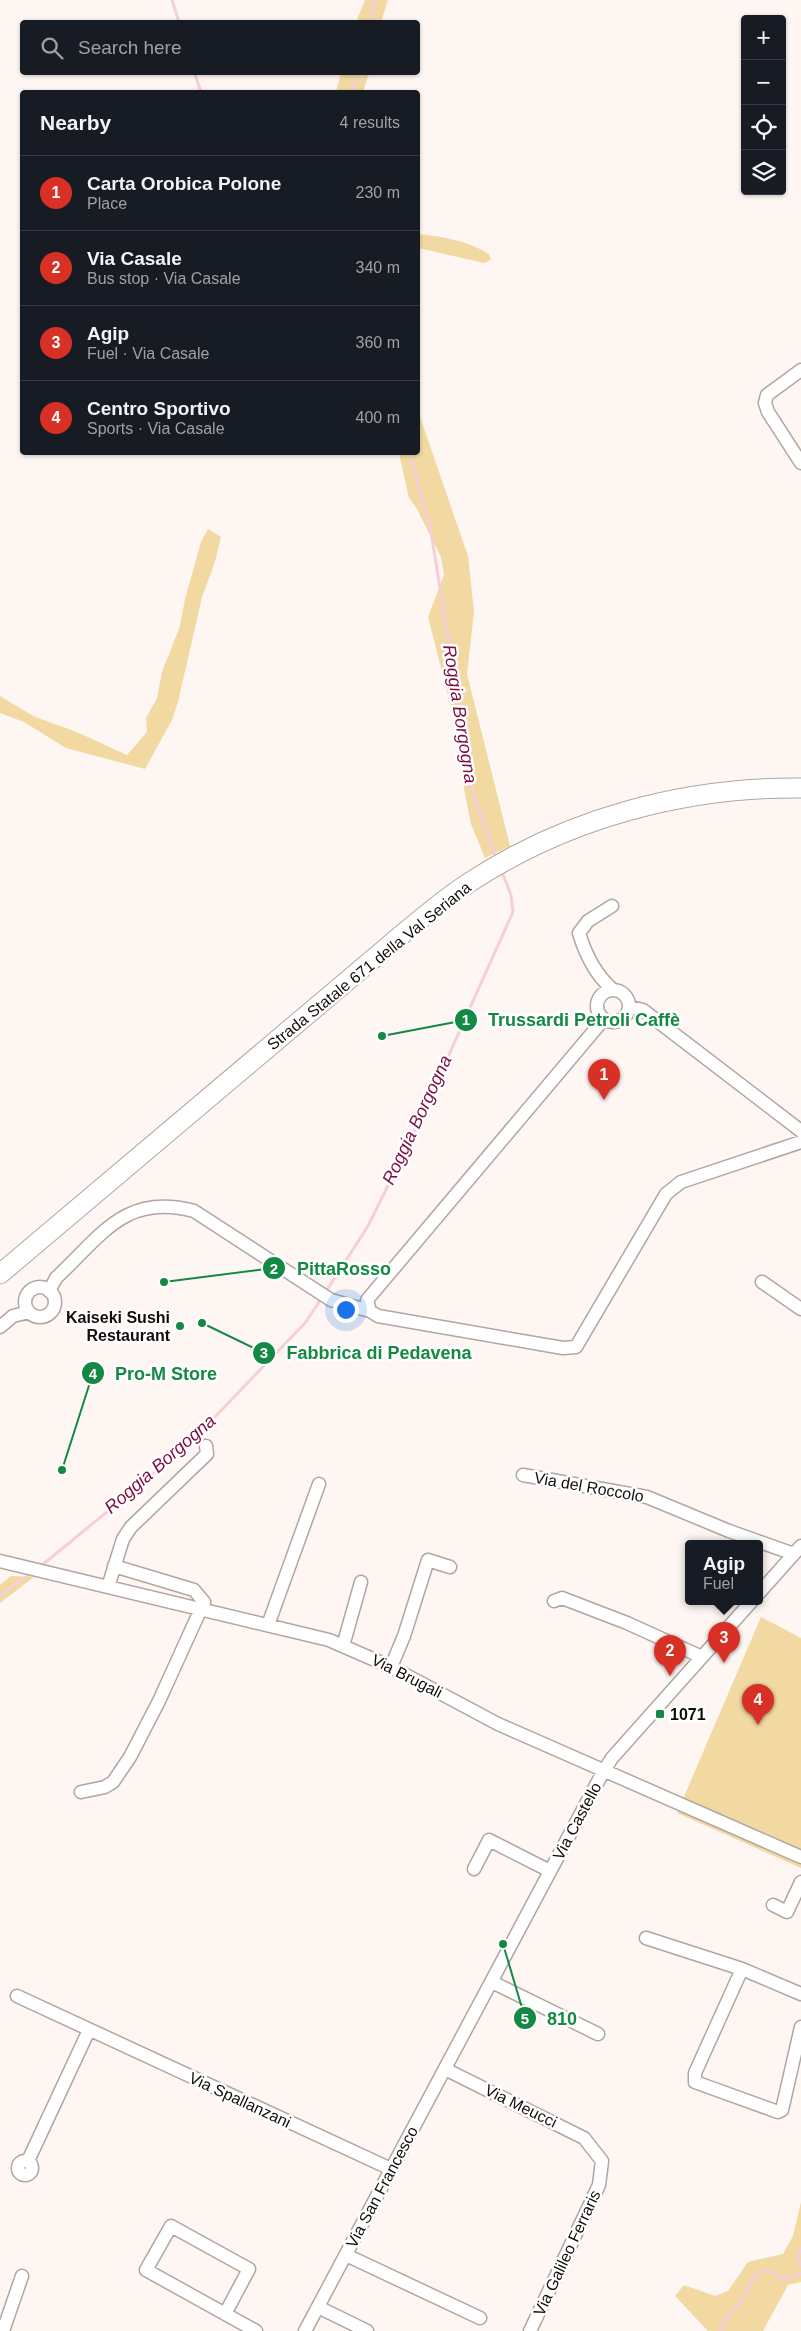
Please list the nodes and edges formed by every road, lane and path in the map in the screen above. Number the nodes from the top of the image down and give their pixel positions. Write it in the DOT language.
graph roads {
  1 [pos="801,370"];
  2 [pos="801,463"];
  3 [pos="801,788"];
  4 [pos="612,906"];
  5 [pos="612,989"];
  6 [pos="630,1007"];
  7 [pos="604,1019"];
  8 [pos="801,1131"];
  9 [pos="801,1142"];
  10 [pos="0,1274"];
  11 [pos="762,1282"];
  12 [pos="49,1291"];
  13 [pos="801,1309"];
  14 [pos="370,1311"];
  15 [pos="29,1312"];
  16 [pos="0,1327"];
  17 [pos="206,1446"];
  18 [pos="523,1475"];
  19 [pos="319,1484"];
  20 [pos="762,1540"];
  21 [pos="763,1540"];
  22 [pos="798,1550"];
  23 [pos="0,1561"];
  24 [pos="114,1566"];
  25 [pos="450,1567"];
  26 [pos="361,1582"];
  27 [pos="108,1587"];
  28 [pos="763,1589"];
  29 [pos="554,1602"];
  30 [pos="749,1605"];
  31 [pos="201,1609"];
  32 [pos="268,1625"];
  33 [pos="343,1646"];
  34 [pos="702,1657"];
  35 [pos="391,1667"];
  36 [pos="603,1772"];
  37 [pos="80,1792"];
  38 [pos="801,1857"];
  39 [pos="474,1869"];
  40 [pos="550,1871"];
  41 [pos="801,1882"];
  42 [pos="773,1905"];
  43 [pos="646,1938"];
  44 [pos="742,1970"];
  45 [pos="492,1982"];
  46 [pos="801,1994"];
  47 [pos="17,1996"];
  48 [pos="801,2027"];
  49 [pos="89,2030"];
  50 [pos="598,2034"];
  51 [pos="459,2044"];
  52 [pos="797,2061"];
  53 [pos="445,2069"];
  54 [pos="593,2148"];
  55 [pos="28,2162"];
  56 [pos="391,2169"];
  57 [pos="346,2255"];
  58 [pos="22,2276"];
  59 [pos="318,2307"];
  60 [pos="225,2314"];
  61 [pos="480,2318"];
  62 [pos="3,2331"];
  63 [pos="256,2331"];
  64 [pos="305,2331"];
  65 [pos="366,2331"];
  66 [pos="530,2331"];
  1 -- 2 [label="street"];
  3 -- 10 [label="highway, Strada Statale 671 della Val Seriana"];
  4 -- 5 [label="street"];
  5 -- 6 [label="street"];
  5 -- 7 [label="street"];
  6 -- 7 [label="street"];
  6 -- 8 [label="street"];
  7 -- 14 [label="street"];
  9 -- 14 [label="street"];
  11 -- 13 [label="street"];
  12 -- 14 [label="street"];
  12 -- 15 [label="street"];
  12 -- 15 [label="street"];
  15 -- 16 [label="street"];
  17 -- 24 [label="street"];
  18 -- 20 [label="street, Via del Roccolo"];
  19 -- 32 [label="street"];
  21 -- 22 [label="street, Via del Roccolo"];
  22 -- 28 [label="street"];
  23 -- 27 [label="street, Via Brugali"];
  24 -- 27 [label="street"];
  24 -- 31 [label="street"];
  25 -- 35 [label="street"];
  26 -- 33 [label="street"];
  27 -- 31 [label="street, Via Brugali"];
  29 -- 34 [label="street"];
  30 -- 34 [label="street, Via Castello"];
  31 -- 32 [label="street, Via Brugali"];
  31 -- 37 [label="street"];
  32 -- 33 [label="street, Via Brugali"];
  33 -- 35 [label="street, Via Brugali"];
  34 -- 36 [label="street, Via Castello"];
  35 -- 36 [label="street, Via Brugali"];
  36 -- 38 [label="street, Via Brugali"];
  36 -- 40 [label="street, Via Castello"];
  39 -- 40 [label="street, Via Castello"];
  40 -- 45 [label="street, Via Castello"];
  41 -- 42 [label="street"];
  43 -- 44 [label="street"];
  44 -- 46 [label="street"];
  44 -- 52 [label="street"];
  45 -- 50 [label="street"];
  45 -- 51 [label="street, Via Castello"];
  47 -- 49 [label="street, Via Spallanzani"];
  48 -- 52 [label="street"];
  49 -- 55 [label="street"];
  49 -- 56 [label="street, Via Spallanzani"];
  51 -- 53 [label="street, Via San Francesco"];
  53 -- 54 [label="street, Via Meucci"];
  53 -- 56 [label="street, Via San Francesco"];
  54 -- 66 [label="street, Via Galileo Ferraris"];
  56 -- 57 [label="street, Via San Francesco"];
  57 -- 59 [label="street, Via San Francesco"];
  57 -- 61 [label="street"];
  58 -- 62 [label="street"];
  59 -- 64 [label="street, Via San Francesco"];
  59 -- 65 [label="street"];
  60 -- 60 [label="street"];
  60 -- 63 [label="street"];
}
